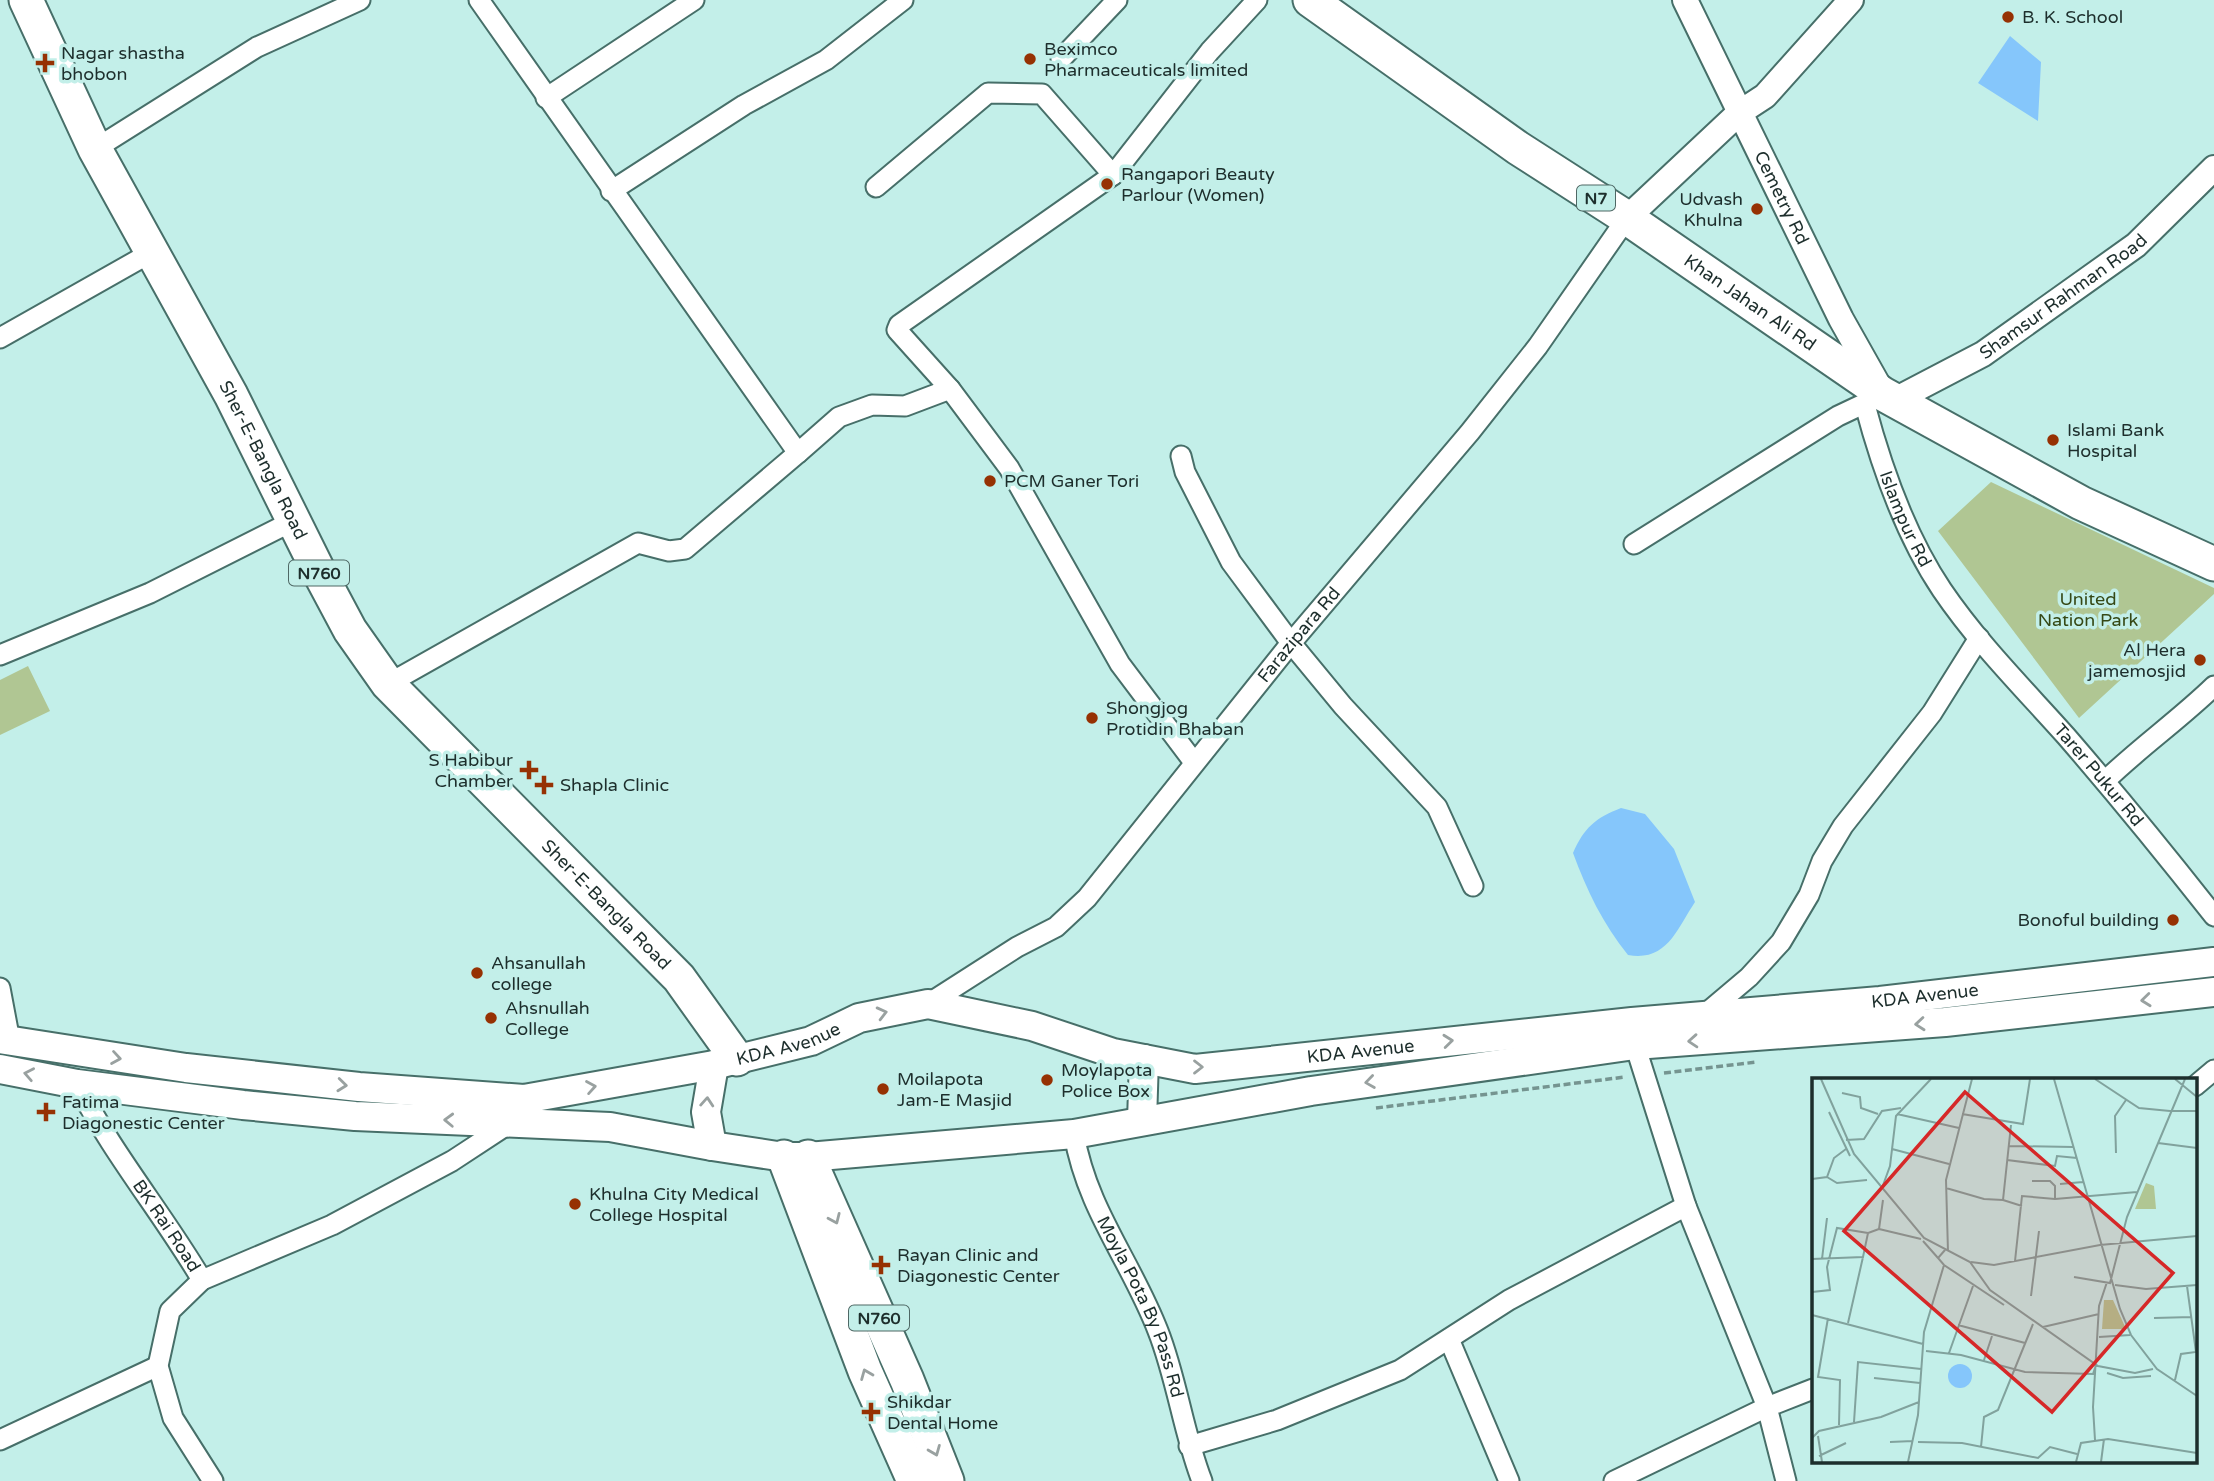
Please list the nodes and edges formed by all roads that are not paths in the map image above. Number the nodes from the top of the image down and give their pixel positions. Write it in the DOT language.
graph roads {
  1 [pos="26,0"];
  2 [pos="360,0"];
  3 [pos="480,0"];
  4 [pos="694,0"];
  5 [pos="903,0"];
  6 [pos="1117,0"];
  7 [pos="1257,0"];
  8 [pos="1310,0"];
  9 [pos="1685,0"];
  10 [pos="1851,0"];
  11 [pos="1061,59"];
  12 [pos="546,98"];
  13 [pos="1739,113"];
  14 [pos="95,149"];
  15 [pos="2214,168"];
  16 [pos="1113,176"];
  17 [pos="876,187"];
  18 [pos="611,191"];
  19 [pos="1627,218"];
  20 [pos="152,251"];
  21 [pos="0,338"];
  22 [pos="950,389"];
  23 [pos="1881,400"];
  24 [pos="798,453"];
  25 [pos="1181,456"];
  26 [pos="293,521"];
  27 [pos="1634,544"];
  28 [pos="2214,564"];
  29 [pos="1979,638"];
  30 [pos="1291,643"];
  31 [pos="0,655"];
  32 [pos="388,684"];
  33 [pos="2214,686"];
  34 [pos="1194,761"];
  35 [pos="2105,780"];
  36 [pos="1473,886"];
  37 [pos="2214,916"];
  38 [pos="2214,962"];
  39 [pos="0,988"];
  40 [pos="2214,992"];
  41 [pos="928,1004"];
  42 [pos="1704,1015"];
  43 [pos="5,1040"];
  44 [pos="1634,1045"];
  45 [pos="1144,1059"];
  46 [pos="725,1062"];
  47 [pos="0,1069"];
  48 [pos="2214,1070"];
  49 [pos="77,1084"];
  50 [pos="2196,1085"];
  51 [pos="517,1111"];
  52 [pos="1142,1121"];
  53 [pos="1074,1134"];
  54 [pos="712,1146"];
  55 [pos="796,1157"];
  56 [pos="1686,1206"];
  57 [pos="202,1280"];
  58 [pos="1448,1339"];
  59 [pos="158,1366"];
  60 [pos="1812,1389"];
  61 [pos="1767,1407"];
  62 [pos="0,1440"];
  63 [pos="1189,1446"];
  64 [pos="213,1481"];
  65 [pos="914,1481"];
  66 [pos="947,1481"];
  67 [pos="1202,1481"];
  68 [pos="1508,1481"];
  69 [pos="1614,1481"];
  70 [pos="1786,1481"];
  1 -- 14 [label="highway, Sher-E-Bangla Road / N760"];
  2 -- 14 [label="street"];
  3 -- 12 [label="street"];
  4 -- 12 [label="street"];
  5 -- 18 [label="street"];
  6 -- 11 [label="street"];
  7 -- 16 [label="street"];
  8 -- 19 [label="highway, Khan Jahan Ali Rd / N7"];
  9 -- 13 [label="street, Cemetry Rd"];
  10 -- 13 [label="street"];
  12 -- 18 [label="street"];
  13 -- 19 [label="street"];
  13 -- 23 [label="street, Cemetry Rd"];
  14 -- 20 [label="highway, Sher-E-Bangla Road / N760"];
  15 -- 23 [label="street, Shamsur Rahman Road"];
  16 -- 17 [label="street"];
  16 -- 22 [label="street"];
  18 -- 24 [label="street"];
  19 -- 23 [label="highway, Khan Jahan Ali Rd / N7"];
  19 -- 30 [label="street, Farazipara Rd"];
  20 -- 21 [label="street"];
  20 -- 26 [label="highway, Sher-E-Bangla Road / N760"];
  22 -- 24 [label="street"];
  22 -- 34 [label="street"];
  23 -- 27 [label="street"];
  23 -- 28 [label="highway, Khan Jahan Ali Rd / N7"];
  23 -- 29 [label="street, Islampur Rd"];
  24 -- 32 [label="street"];
  25 -- 30 [label="street"];
  26 -- 31 [label="street"];
  26 -- 32 [label="highway, Sher-E-Bangla Road / N760"];
  29 -- 35 [label="street, Tarer Pukur Rd"];
  29 -- 42 [label="street"];
  30 -- 34 [label="street, Farazipara Rd"];
  30 -- 36 [label="street"];
  32 -- 46 [label="highway, Sher-E-Bangla Road / N760"];
  33 -- 35 [label="street"];
  34 -- 41 [label="street, Farazipara Rd"];
  35 -- 37 [label="street, Tarer Pukur Rd"];
  38 -- 42 [label="main road, KDA Avenue"];
  39 -- 43 [label="street"];
  40 -- 44 [label="main road, KDA Avenue, one-way"];
  41 -- 45 [label="main road, KDA Avenue"];
  46 -- 41 [label="main road, KDA Avenue, one-way"];
  45 -- 42 [label="main road, KDA Avenue, one-way"];
  43 -- 51 [label="main road, one-way"];
  44 -- 52 [label="main road, KDA Avenue, one-way"];
  44 -- 56 [label="street"];
  45 -- 52 [label="main road"];
  51 -- 46 [label="main road, KDA Avenue, one-way"];
  54 -- 46 [label="main road, one-way"];
  49 -- 47 [label="main road, KDA Avenue, one-way"];
  48 -- 50 [label="street"];
  51 -- 49 [label="main road, KDA Avenue, one-way"];
  49 -- 57 [label="street, BK Rai Road"];
  51 -- 54 [label="main road, KDA Avenue"];
  51 -- 57 [label="street"];
  52 -- 53 [label="main road, KDA Avenue"];
  53 -- 55 [label="main road, KDA Avenue"];
  53 -- 63 [label="street, Moyla Pota By Pass Rd"];
  54 -- 55 [label="main road, KDA Avenue"];
  65 -- 55 [label="highway, N760, one-way"];
  55 -- 66 [label="highway, N760, one-way"];
  56 -- 58 [label="street"];
  56 -- 61 [label="street"];
  57 -- 59 [label="street, BK Rai Road"];
  58 -- 63 [label="street"];
  58 -- 68 [label="street"];
  59 -- 62 [label="street"];
  59 -- 64 [label="street, BK Rai Road"];
  60 -- 61 [label="street"];
  61 -- 69 [label="street"];
  61 -- 70 [label="street"];
  63 -- 67 [label="street, Moyla Pota By Pass Rd"];
}
